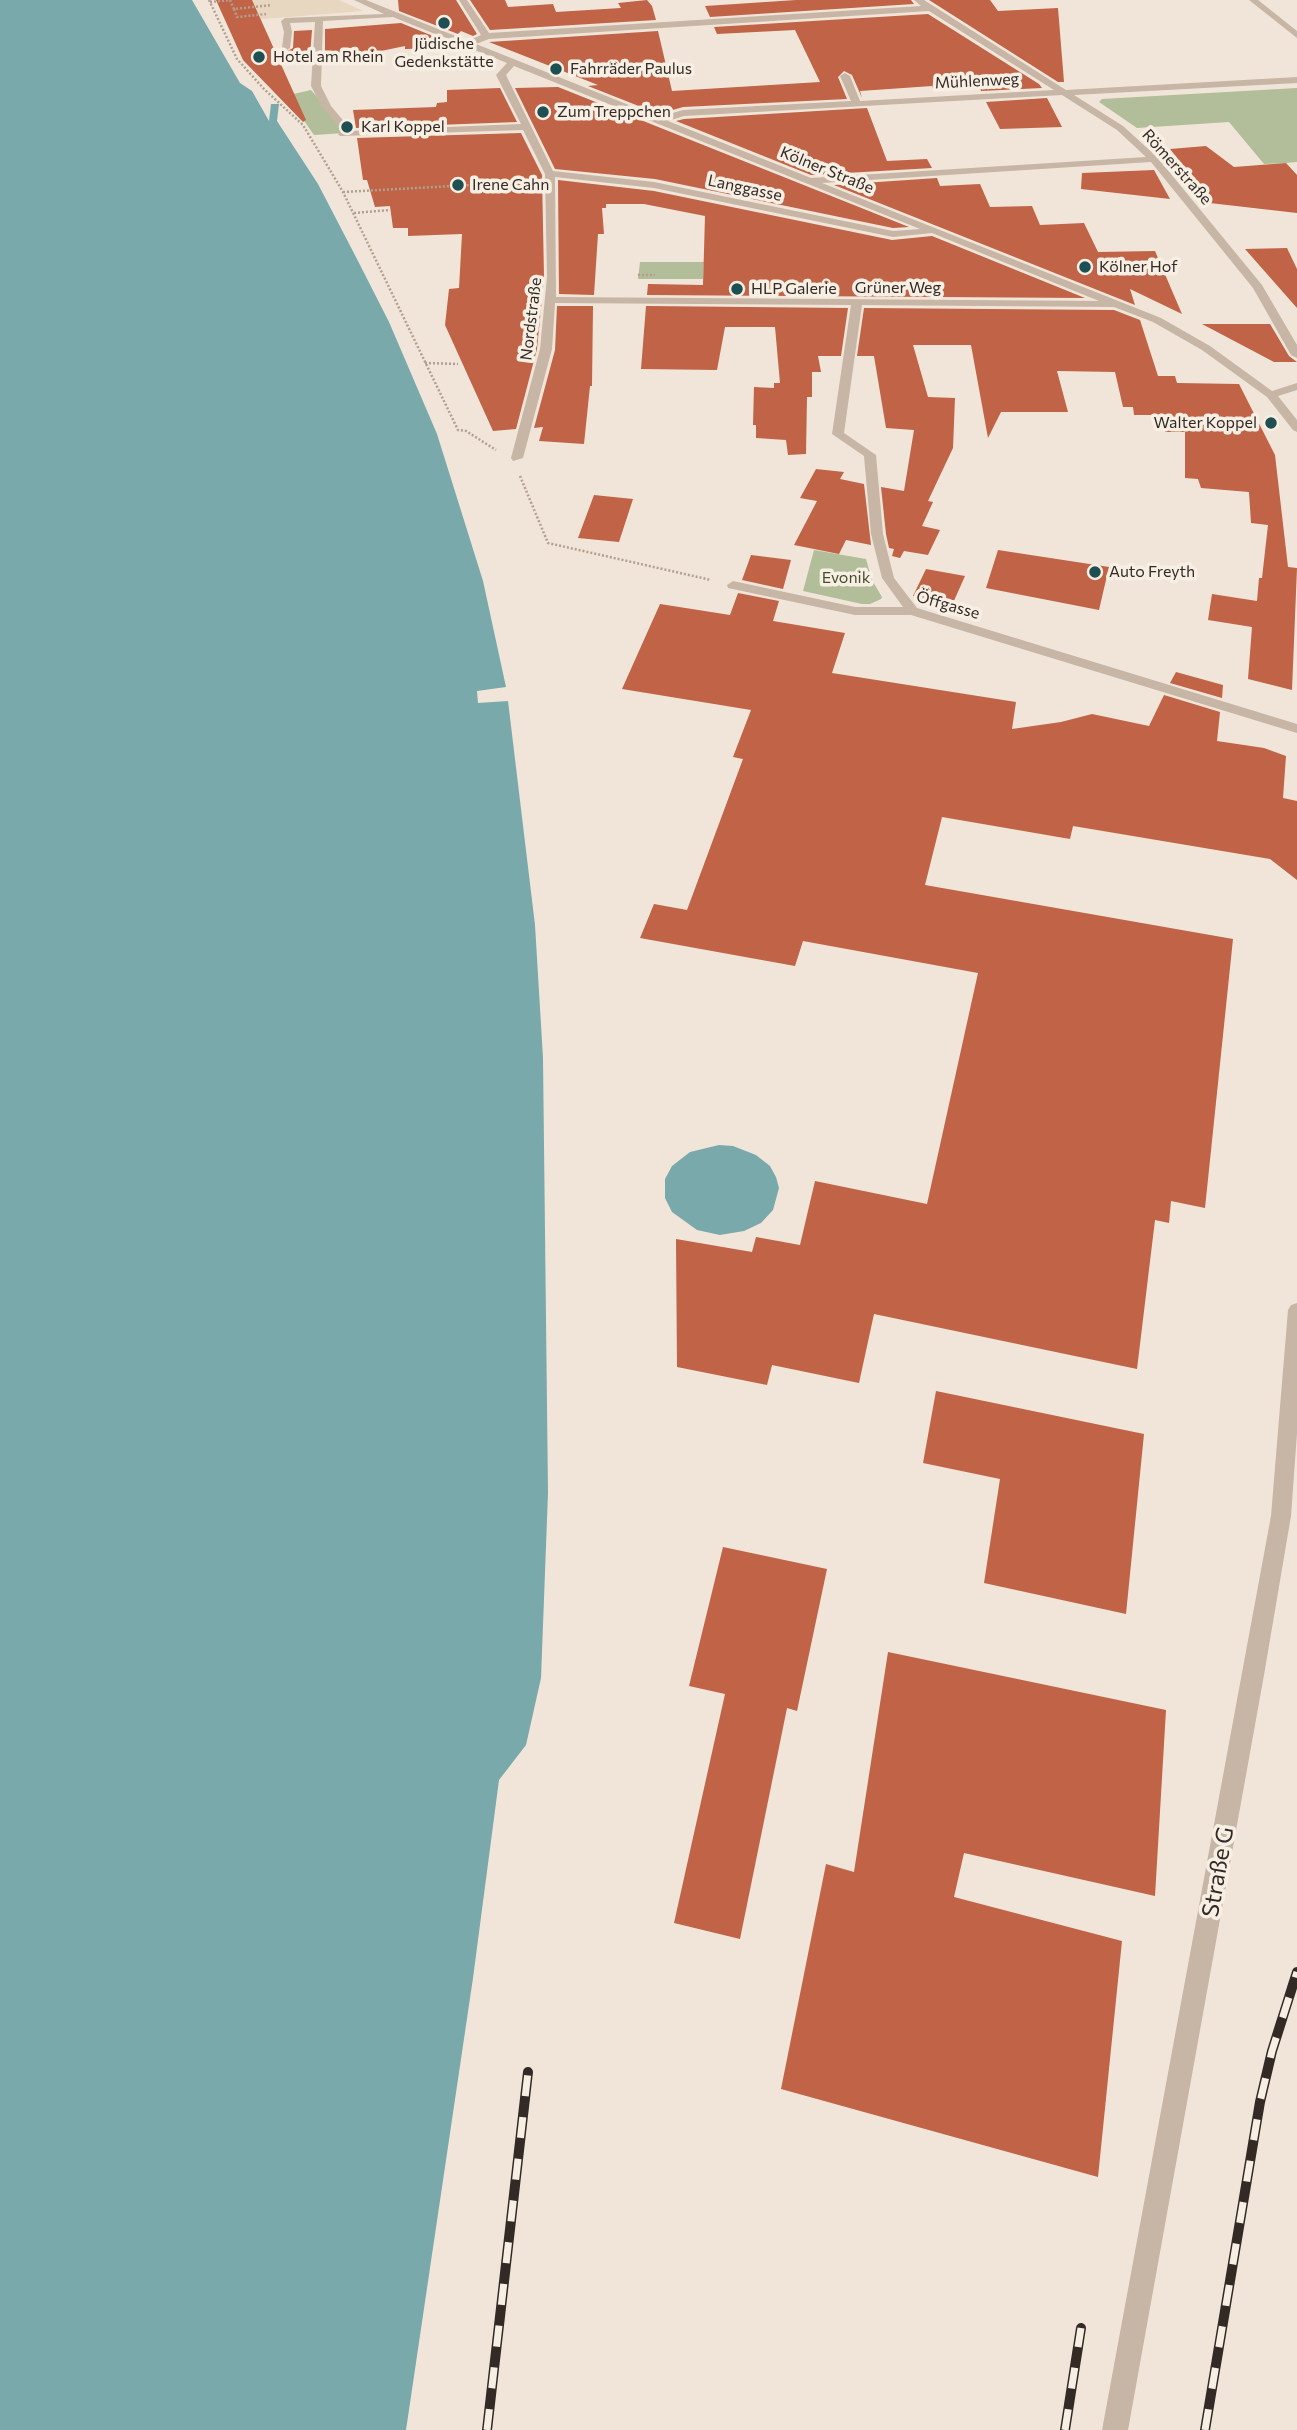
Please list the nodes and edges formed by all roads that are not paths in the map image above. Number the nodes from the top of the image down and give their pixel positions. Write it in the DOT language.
graph roads {
  1 [pos="358,0"];
  2 [pos="463,0"];
  3 [pos="918,0"];
  4 [pos="1253,0"];
  5 [pos="930,8"];
  6 [pos="393,15"];
  7 [pos="319,19"];
  8 [pos="1297,35"];
  9 [pos="487,36"];
  10 [pos="468,44"];
  11 [pos="286,48"];
  12 [pos="512,62"];
  13 [pos="845,76"];
  14 [pos="1297,79"];
  15 [pos="1065,93"];
  16 [pos="856,103"];
  17 [pos="660,120"];
  18 [pos="527,127"];
  19 [pos="1154,159"];
  20 [pos="550,178"];
  21 [pos="812,180"];
  22 [pos="933,231"];
  23 [pos="551,300"];
  24 [pos="857,303"];
  25 [pos="1119,304"];
  26 [pos="1297,355"];
  27 [pos="1297,386"];
  28 [pos="1271,395"];
  29 [pos="1297,428"];
  30 [pos="517,458"];
  31 [pos="733,585"];
  32 [pos="912,611"];
  33 [pos="1297,729"];
  34 [pos="1297,1310"];
  35 [pos="1115,2430"];
  1 -- 6 [label="street, Kölner Straße"];
  2 -- 9 [label="street"];
  3 -- 5 [label="street, Römerstraße"];
  4 -- 8 [label="street"];
  5 -- 9 [label="street"];
  5 -- 15 [label="street, Römerstraße"];
  6 -- 7 [label="street"];
  6 -- 10 [label="street, Kölner Straße"];
  7 -- 11 [label="street"];
  7 -- 18 [label="street"];
  9 -- 10 [label="street"];
  10 -- 12 [label="street, Kölner Straße"];
  12 -- 17 [label="street, Kölner Straße"];
  12 -- 18 [label="street, Nordstraße"];
  13 -- 16 [label="street"];
  14 -- 15 [label="street, Mühlenweg"];
  15 -- 16 [label="street, Mühlenweg"];
  15 -- 19 [label="street, Römerstraße"];
  16 -- 17 [label="street, Mühlenweg"];
  17 -- 21 [label="street, Kölner Straße"];
  18 -- 20 [label="street, Nordstraße"];
  19 -- 21 [label="street"];
  19 -- 26 [label="street, Römerstraße"];
  20 -- 22 [label="street, Langgasse"];
  20 -- 23 [label="street, Nordstraße"];
  21 -- 22 [label="street, Kölner Straße"];
  22 -- 25 [label="street, Kölner Straße"];
  23 -- 24 [label="street, Grüner Weg"];
  23 -- 30 [label="street, Nordstraße"];
  24 -- 25 [label="street, Grüner Weg"];
  24 -- 32 [label="street"];
  25 -- 28 [label="street, Kölner Straße"];
  27 -- 28 [label="street"];
  28 -- 29 [label="street, Kölner Straße"];
  31 -- 32 [label="street, Öffgasse"];
  32 -- 33 [label="street, Öffgasse"];
  34 -- 35 [label="street, Straße G"];
}
